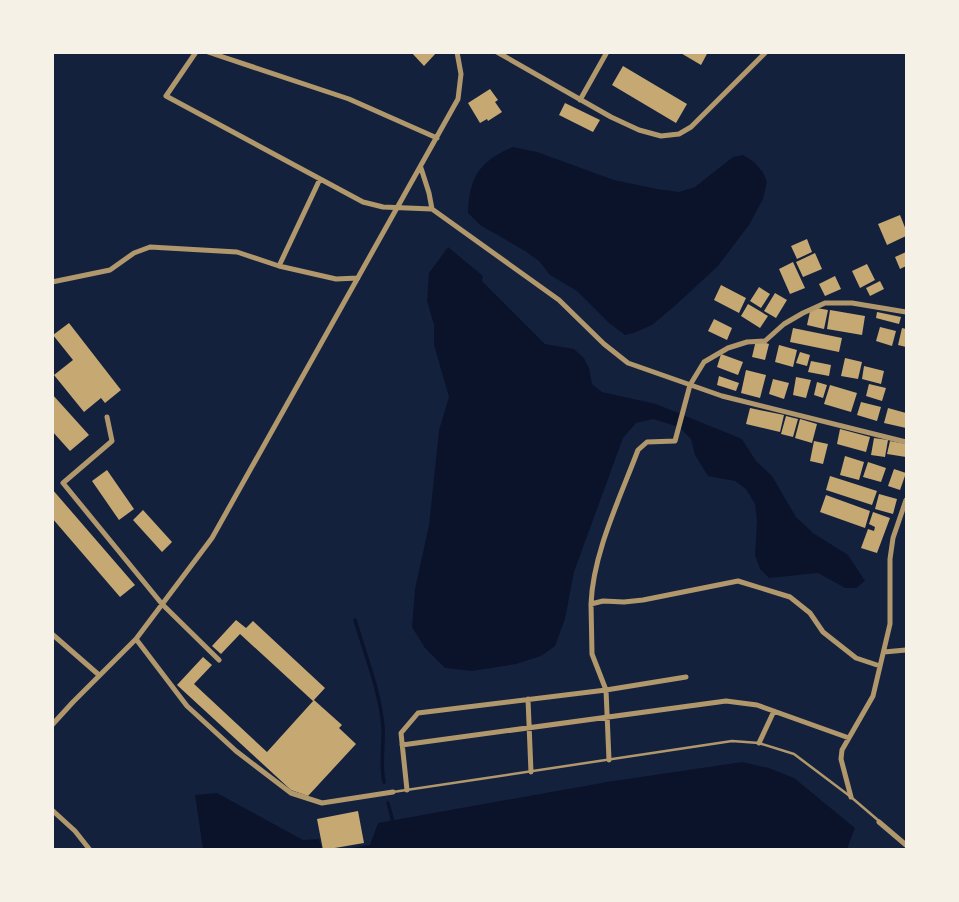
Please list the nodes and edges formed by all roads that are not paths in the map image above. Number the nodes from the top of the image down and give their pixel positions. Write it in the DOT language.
graph roads {
  1 [pos="196,52"];
  2 [pos="208,52"];
  3 [pos="457,52"];
  4 [pos="497,52"];
  5 [pos="607,52"];
  6 [pos="766,52"];
  7 [pos="580,100"];
  8 [pos="437,138"];
  9 [pos="421,167"];
  10 [pos="320,179"];
  11 [pos="399,206"];
  12 [pos="432,209"];
  13 [pos="279,266"];
  14 [pos="358,278"];
  15 [pos="52,282"];
  16 [pos="906,312"];
  17 [pos="690,385"];
  18 [pos="107,417"];
  19 [pos="906,442"];
  20 [pos="906,500"];
  21 [pos="162,604"];
  22 [pos="591,604"];
  23 [pos="52,634"];
  24 [pos="136,639"];
  25 [pos="906,650"];
  26 [pos="884,652"];
  27 [pos="219,660"];
  28 [pos="880,666"];
  29 [pos="99,675"];
  30 [pos="686,677"];
  31 [pos="606,690"];
  32 [pos="528,699"];
  33 [pos="774,711"];
  34 [pos="607,717"];
  35 [pos="52,725"];
  36 [pos="529,727"];
  37 [pos="849,738"];
  38 [pos="759,743"];
  39 [pos="402,745"];
  40 [pos="609,760"];
  41 [pos="531,772"];
  42 [pos="407,790"];
  43 [pos="393,792"];
  44 [pos="851,797"];
  45 [pos="52,810"];
  46 [pos="879,822"];
  47 [pos="906,845"];
  48 [pos="90,849"];
  1 -- 10 [label="street"];
  2 -- 8 [label="street"];
  3 -- 8 [label="street"];
  4 -- 7 [label="street"];
  5 -- 7 [label="street"];
  6 -- 7 [label="street"];
  8 -- 9 [label="street"];
  9 -- 11 [label="street"];
  9 -- 12 [label="street"];
  10 -- 11 [label="street"];
  10 -- 13 [label="street"];
  11 -- 12 [label="street"];
  11 -- 14 [label="street"];
  12 -- 17 [label="street"];
  13 -- 14 [label="street"];
  13 -- 15 [label="street"];
  14 -- 21 [label="street"];
  16 -- 17 [label="street"];
  17 -- 19 [label="street"];
  17 -- 22 [label="street"];
  18 -- 21 [label="street"];
  20 -- 26 [label="street"];
  21 -- 24 [label="street"];
  21 -- 27 [label="street"];
  22 -- 28 [label="street"];
  22 -- 31 [label="street"];
  23 -- 29 [label="street"];
  24 -- 29 [label="street"];
  24 -- 43 [label="street"];
  25 -- 26 [label="street"];
  26 -- 28 [label="street"];
  28 -- 37 [label="street"];
  29 -- 35 [label="street"];
  30 -- 31 [label="street"];
  31 -- 32 [label="street"];
  31 -- 34 [label="street"];
  32 -- 36 [label="street"];
  32 -- 39 [label="street"];
  33 -- 34 [label="street"];
  33 -- 37 [label="street"];
  33 -- 38 [label="street"];
  34 -- 36 [label="street"];
  34 -- 40 [label="street"];
  36 -- 39 [label="street"];
  36 -- 41 [label="street"];
  37 -- 44 [label="street"];
  38 -- 40 [label="lane"];
  38 -- 44 [label="lane"];
  39 -- 42 [label="street"];
  40 -- 41 [label="lane"];
  41 -- 42 [label="lane"];
  42 -- 43 [label="lane"];
  44 -- 46 [label="lane"];
  45 -- 48 [label="street"];
  46 -- 47 [label="street"];
}
